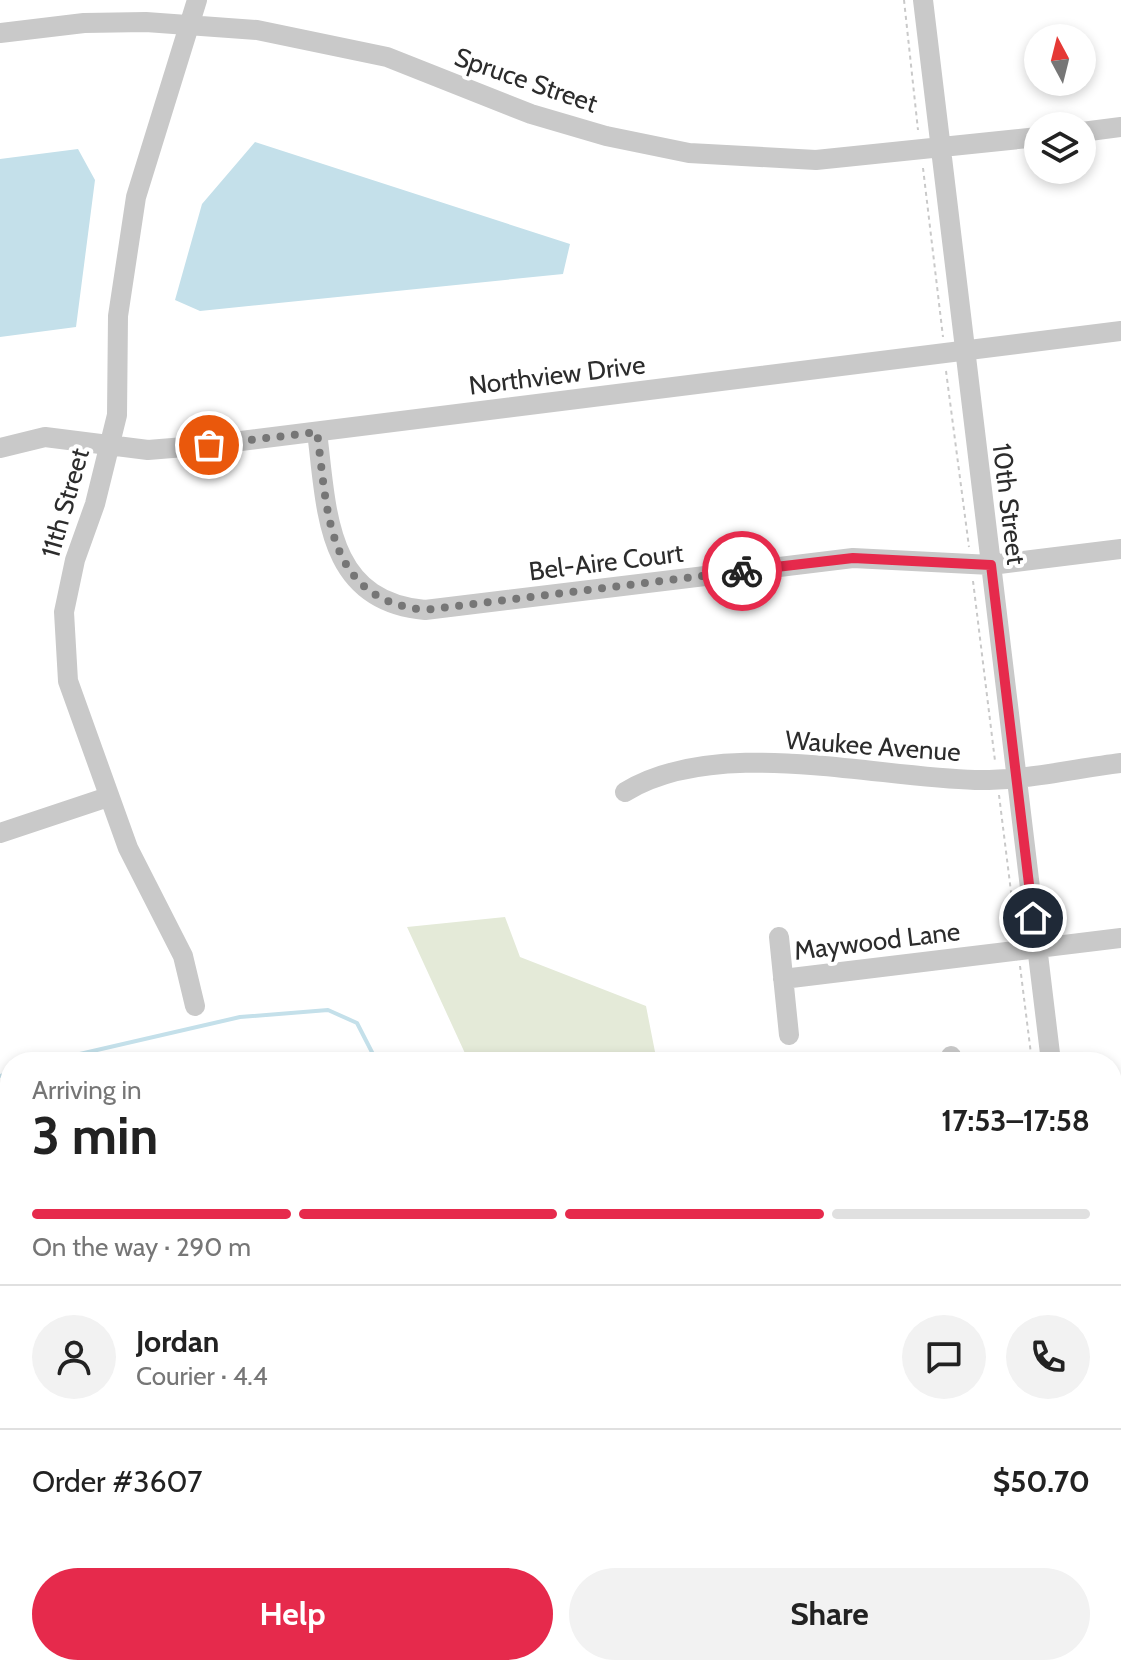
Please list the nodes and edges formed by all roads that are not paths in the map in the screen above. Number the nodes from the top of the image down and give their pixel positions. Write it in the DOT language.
graph roads {
  1 [pos="197,0"];
  2 [pos="923,0"];
  3 [pos="190,24"];
  4 [pos="0,33"];
  5 [pos="1121,127"];
  6 [pos="1096,130"];
  7 [pos="1024,139"];
  8 [pos="940,150"];
  9 [pos="1121,331"];
  10 [pos="964,350"];
  11 [pos="317,432"];
  12 [pos="110,443"];
  13 [pos="0,448"];
  14 [pos="1121,549"];
  15 [pos="991,565"];
  16 [pos="1121,763"];
  17 [pos="1006,778"];
  18 [pos="625,792"];
  19 [pos="108,797"];
  20 [pos="0,833"];
  21 [pos="779,937"];
  22 [pos="1121,938"];
  23 [pos="1027,950"];
  24 [pos="783,979"];
  25 [pos="195,1006"];
  26 [pos="789,1035"];
  27 [pos="1049,1052"];
  1 -- 3 [label="street, 11th Street"];
  2 -- 8 [label="street, 10th Street"];
  3 -- 4 [label="street, Spruce Street"];
  3 -- 8 [label="street, Spruce Street"];
  3 -- 12 [label="street, 11th Street"];
  5 -- 6 [label="street"];
  7 -- 8 [label="street, Spruce Street"];
  8 -- 10 [label="street, 10th Street"];
  9 -- 10 [label="street, Northview Drive"];
  10 -- 11 [label="street, Northview Drive"];
  10 -- 15 [label="street, 10th Street"];
  11 -- 12 [label="street, Northview Drive"];
  11 -- 15 [label="street, Bel-Aire Court"];
  12 -- 13 [label="street, Northview Drive"];
  12 -- 19 [label="street, 11th Street"];
  14 -- 15 [label="street, Bel-Aire Court"];
  15 -- 17 [label="street, 10th Street"];
  16 -- 17 [label="street, Waukee Avenue"];
  17 -- 18 [label="street, Waukee Avenue"];
  17 -- 23 [label="street, 10th Street"];
  19 -- 20 [label="street"];
  19 -- 25 [label="street, 11th Street"];
  21 -- 24 [label="street"];
  22 -- 23 [label="street, Maywood Lane"];
  23 -- 24 [label="street, Maywood Lane"];
  23 -- 27 [label="street, 10th Street"];
  24 -- 26 [label="street"];
}
